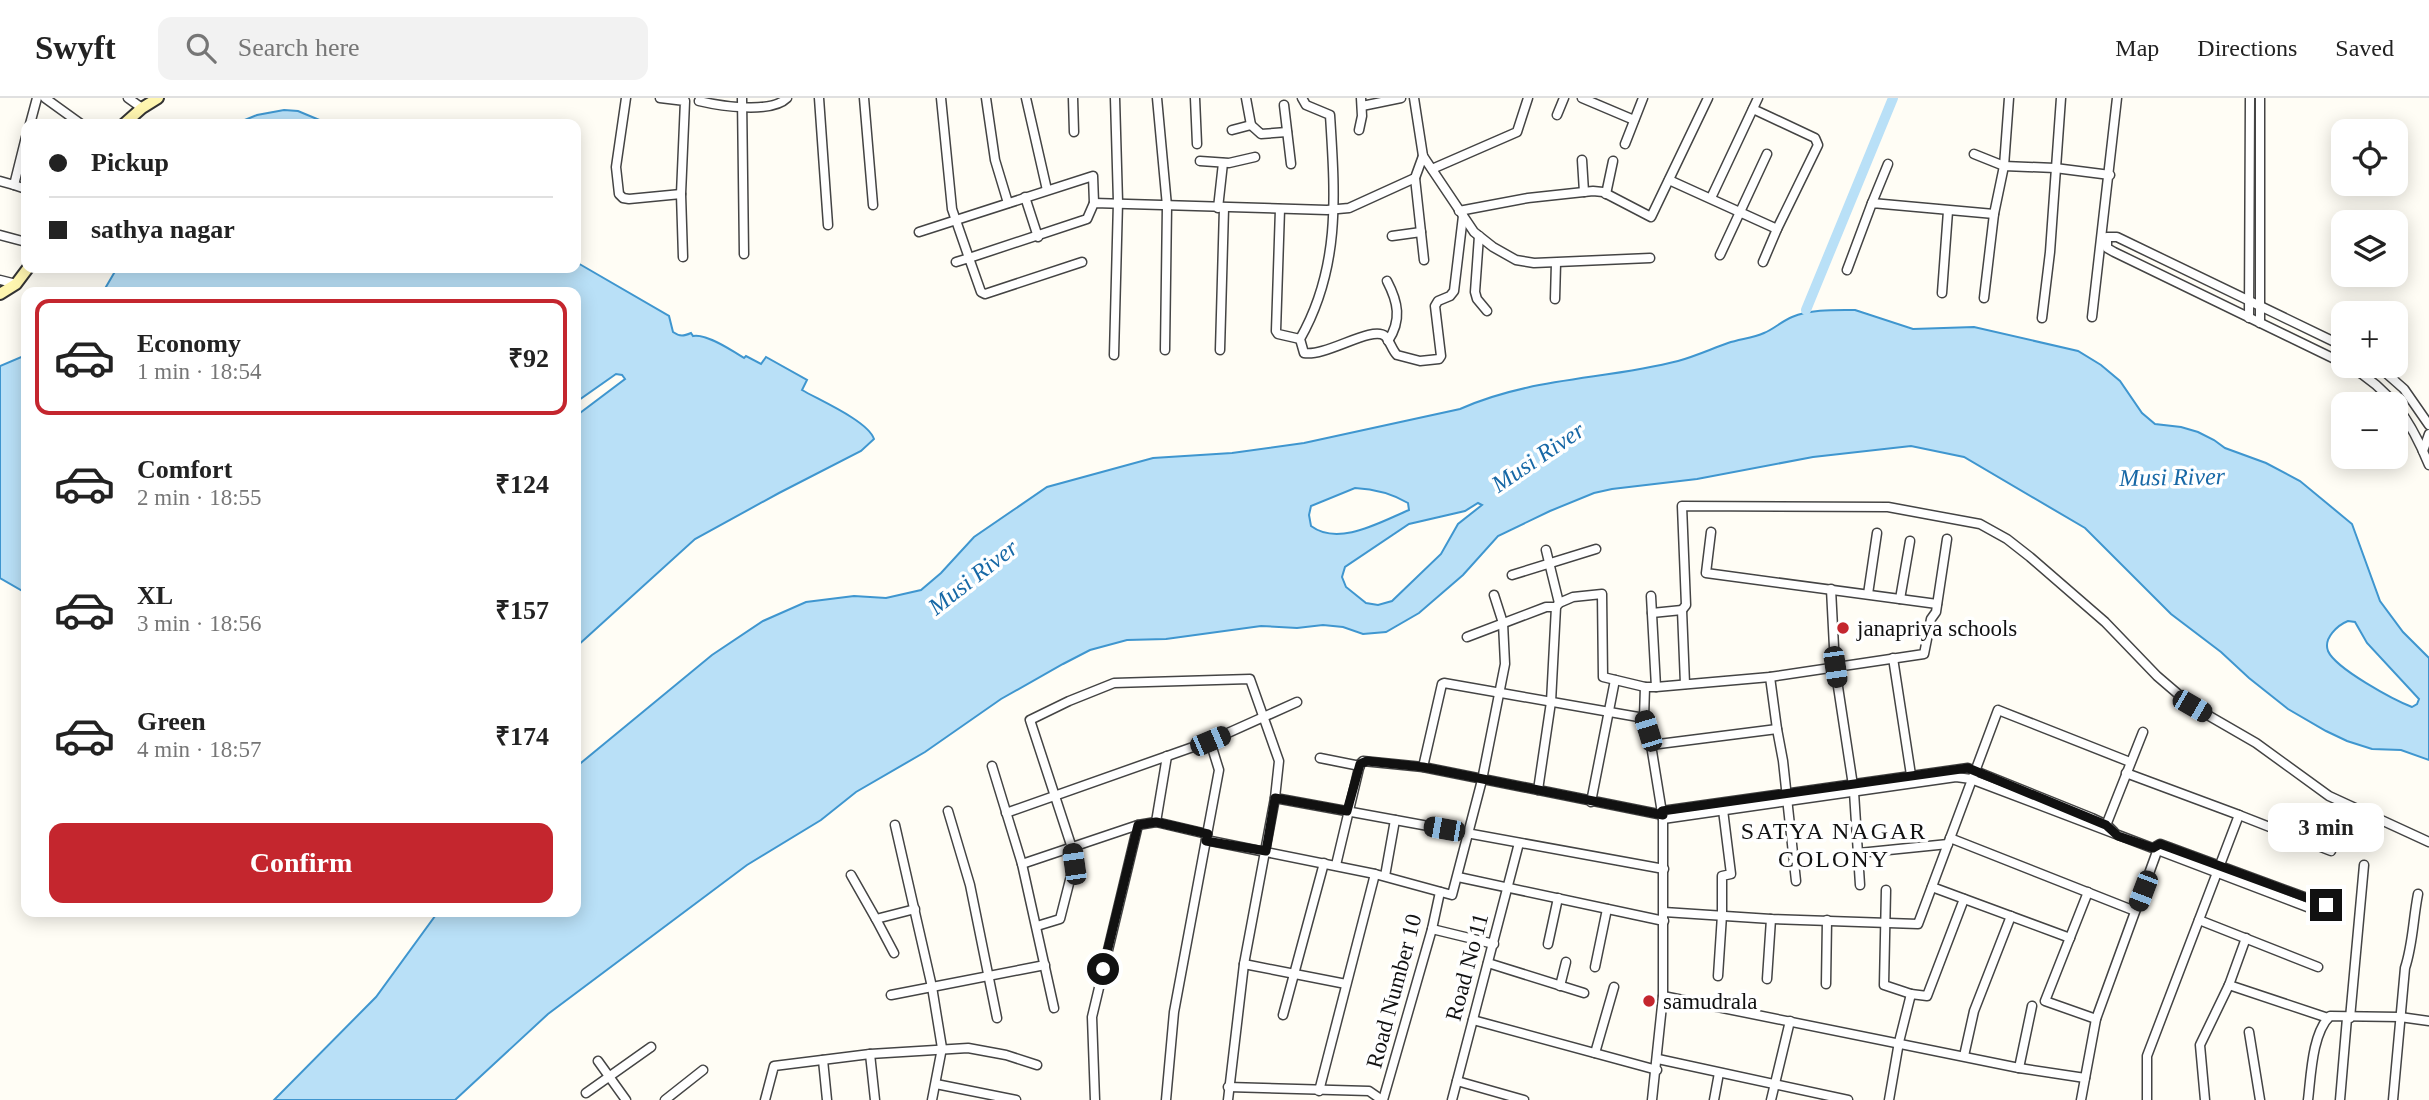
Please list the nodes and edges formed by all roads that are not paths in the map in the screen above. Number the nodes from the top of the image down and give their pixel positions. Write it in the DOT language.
graph roads {
  1 [pos="37,98"];
  2 [pos="45,98"];
  3 [pos="128,98"];
  4 [pos="158,98"];
  5 [pos="626,98"];
  6 [pos="660,98"];
  7 [pos="787,98"];
  8 [pos="819,98"];
  9 [pos="864,98"];
  10 [pos="942,98"];
  11 [pos="986,98"];
  12 [pos="1026,98"];
  13 [pos="1073,98"];
  14 [pos="1115,98"];
  15 [pos="1157,98"];
  16 [pos="1195,98"];
  17 [pos="1246,98"];
  18 [pos="1302,98"];
  19 [pos="1401,98"];
  20 [pos="1414,98"];
  21 [pos="1528,98"];
  22 [pos="1564,98"];
  23 [pos="1583,98"];
  24 [pos="1643,98"];
  25 [pos="1708,98"];
  26 [pos="1758,98"];
  27 [pos="2009,98"];
  28 [pos="2061,98"];
  29 [pos="2117,98"];
  30 [pos="2250,98"];
  31 [pos="2260,98"];
  32 [pos="699,100"];
  33 [pos="685,101"];
  34 [pos="1361,102"];
  35 [pos="742,103"];
  36 [pos="1284,105"];
  37 [pos="142,108"];
  38 [pos="1753,109"];
  39 [pos="1557,115"];
  40 [pos="31,119"];
  41 [pos="74,119"];
  42 [pos="130,119"];
  43 [pos="1634,120"];
  44 [pos="1251,125"];
  45 [pos="1232,130"];
  46 [pos="1359,130"];
  47 [pos="1074,132"];
  48 [pos="1287,132"];
  49 [pos="1197,144"];
  50 [pos="1625,144"];
  51 [pos="1767,154"];
  52 [pos="1974,154"];
  53 [pos="1423,156"];
  54 [pos="21,157"];
  55 [pos="1255,157"];
  56 [pos="1582,160"];
  57 [pos="1200,161"];
  58 [pos="1613,161"];
  59 [pos="1223,163"];
  60 [pos="1291,164"];
  61 [pos="1888,164"];
  62 [pos="2004,166"];
  63 [pos="2054,168"];
  64 [pos="1432,169"];
  65 [pos="2110,175"];
  66 [pos="1415,178"];
  67 [pos="1669,180"];
  68 [pos="0,181"];
  69 [pos="14,185"];
  70 [pos="21,187"];
  71 [pos="1047,190"];
  72 [pos="1584,192"];
  73 [pos="681,194"];
  74 [pos="1606,194"];
  75 [pos="1025,197"];
  76 [pos="1711,198"];
  77 [pos="1118,202"];
  78 [pos="1008,203"];
  79 [pos="1094,203"];
  80 [pos="1872,203"];
  81 [pos="873,205"];
  82 [pos="1167,206"];
  83 [pos="1221,208"];
  84 [pos="1280,209"];
  85 [pos="1334,210"];
  86 [pos="1948,211"];
  87 [pos="1740,212"];
  88 [pos="1461,213"];
  89 [pos="1994,214"];
  90 [pos="956,220"];
  91 [pos="828,225"];
  92 [pos="1777,229"];
  93 [pos="919,232"];
  94 [pos="1421,232"];
  95 [pos="0,234"];
  96 [pos="1392,236"];
  97 [pos="1479,236"];
  98 [pos="1038,237"];
  99 [pos="21,240"];
  100 [pos="744,254"];
  101 [pos="1720,255"];
  102 [pos="683,257"];
  103 [pos="969,258"];
  104 [pos="1650,258"];
  105 [pos="1424,260"];
  106 [pos="956,262"];
  107 [pos="1082,262"];
  108 [pos="1763,262"];
  109 [pos="1556,263"];
  110 [pos="1847,270"];
  111 [pos="24,273"];
  112 [pos="0,281"];
  113 [pos="1387,281"];
  114 [pos="16,284"];
  115 [pos="1942,293"];
  116 [pos="0,294"];
  117 [pos="1984,298"];
  118 [pos="1555,299"];
  119 [pos="2250,302"];
  120 [pos="2261,307"];
  121 [pos="1487,311"];
  122 [pos="2092,317"];
  123 [pos="2042,318"];
  124 [pos="2249,318"];
  125 [pos="2260,323"];
  126 [pos="1300,339"];
  127 [pos="2331,339"];
  128 [pos="1388,341"];
  129 [pos="1165,350"];
  130 [pos="1220,350"];
  131 [pos="1114,355"];
  132 [pos="2331,357"];
  133 [pos="2367,378"];
  134 [pos="2392,378"];
  135 [pos="2429,425"];
  136 [pos="2429,434"];
  137 [pos="2423,451"];
  138 [pos="2429,465"];
  139 [pos="1711,532"];
  140 [pos="1877,533"];
  141 [pos="1947,540"];
  142 [pos="1910,541"];
  143 [pos="1596,549"];
  144 [pos="1546,550"];
  145 [pos="1549,564"];
  146 [pos="1512,575"];
  147 [pos="1831,589"];
  148 [pos="1868,594"];
  149 [pos="1494,595"];
  150 [pos="1651,596"];
  151 [pos="1900,599"];
  152 [pos="1926,603"];
  153 [pos="1937,604"];
  154 [pos="1557,605"];
  155 [pos="1682,610"];
  156 [pos="1652,613"];
  157 [pos="1931,620"];
  158 [pos="1503,623"];
  159 [pos="1467,638"];
  160 [pos="1893,658"];
  161 [pos="1835,667"];
  162 [pos="1770,677"];
  163 [pos="1615,680"];
  164 [pos="1685,684"];
  165 [pos="1656,687"];
  166 [pos="1645,688"];
  167 [pos="1499,693"];
  168 [pos="1297,702"];
  169 [pos="1551,702"];
  170 [pos="1609,713"];
  171 [pos="1644,718"];
  172 [pos="1263,719"];
  173 [pos="1777,729"];
  174 [pos="2143,732"];
  175 [pos="1210,741"];
  176 [pos="1651,745"];
  177 [pos="1167,755"];
  178 [pos="1321,758"];
  179 [pos="2130,762"];
  180 [pos="992,765"];
  181 [pos="1360,765"];
  182 [pos="1423,767"];
  183 [pos="2126,773"];
  184 [pos="1911,775"];
  185 [pos="1973,775"];
  186 [pos="1482,780"];
  187 [pos="1853,788"];
  188 [pos="1538,790"];
  189 [pos="1055,796"];
  190 [pos="1787,797"];
  191 [pos="1275,798"];
  192 [pos="1591,802"];
  193 [pos="1723,810"];
  194 [pos="948,811"];
  195 [pos="1347,811"];
  196 [pos="1006,813"];
  197 [pos="1663,815"];
  198 [pos="2239,815"];
  199 [pos="1395,820"];
  200 [pos="1156,822"];
  201 [pos="895,825"];
  202 [pos="1138,825"];
  203 [pos="2105,828"];
  204 [pos="1469,833"];
  205 [pos="1207,837"];
  206 [pos="1949,841"];
  207 [pos="2429,842"];
  208 [pos="1519,843"];
  209 [pos="2157,847"];
  210 [pos="1072,848"];
  211 [pos="1266,851"];
  212 [pos="2331,851"];
  213 [pos="1859,853"];
  214 [pos="1324,863"];
  215 [pos="1022,864"];
  216 [pos="1336,865"];
  217 [pos="2364,865"];
  218 [pos="2219,868"];
  219 [pos="1664,869"];
  220 [pos="1375,874"];
  221 [pos="851,875"];
  222 [pos="1385,876"];
  223 [pos="1458,877"];
  224 [pos="1796,881"];
  225 [pos="1860,885"];
  226 [pos="1932,887"];
  227 [pos="1508,888"];
  228 [pos="1886,890"];
  229 [pos="1440,892"];
  230 [pos="2088,892"];
  231 [pos="2418,894"];
  232 [pos="1558,898"];
  233 [pos="1964,899"];
  234 [pos="915,909"];
  235 [pos="1607,909"];
  236 [pos="2135,911"];
  237 [pos="1722,915"];
  238 [pos="2011,916"];
  239 [pos="1664,917"];
  240 [pos="876,919"];
  241 [pos="1771,919"];
  242 [pos="1827,920"];
  243 [pos="2199,920"];
  244 [pos="1886,923"];
  245 [pos="1037,926"];
  246 [pos="1432,929"];
  247 [pos="2070,938"];
  248 [pos="2246,938"];
  249 [pos="1493,944"];
  250 [pos="1548,944"];
  251 [pos="894,953"];
  252 [pos="1566,962"];
  253 [pos="1488,963"];
  254 [pos="1244,964"];
  255 [pos="1045,965"];
  256 [pos="1595,967"];
  257 [pos="2318,967"];
  258 [pos="1294,972"];
  259 [pos="989,976"];
  260 [pos="1717,976"];
  261 [pos="1767,979"];
  262 [pos="1346,984"];
  263 [pos="1825,984"];
  264 [pos="2229,985"];
  265 [pos="1560,986"];
  266 [pos="932,987"];
  267 [pos="1614,987"];
  268 [pos="1584,993"];
  269 [pos="1911,993"];
  270 [pos="891,995"];
  271 [pos="1663,996"];
  272 [pos="2032,1006"];
  273 [pos="1054,1009"];
  274 [pos="1283,1015"];
  275 [pos="2400,1017"];
  276 [pos="997,1018"];
  277 [pos="2328,1018"];
  278 [pos="2349,1018"];
  279 [pos="2096,1019"];
  280 [pos="1473,1020"];
  281 [pos="1790,1021"];
  282 [pos="2429,1021"];
  283 [pos="2249,1032"];
  284 [pos="1899,1042"];
  285 [pos="651,1047"];
  286 [pos="942,1048"];
  287 [pos="1595,1053"];
  288 [pos="870,1055"];
  289 [pos="1964,1056"];
  290 [pos="1658,1059"];
  291 [pos="822,1060"];
  292 [pos="598,1061"];
  293 [pos="1037,1065"];
  294 [pos="2019,1068"];
  295 [pos="703,1070"];
  296 [pos="1657,1070"];
  297 [pos="1719,1073"];
  298 [pos="610,1076"];
  299 [pos="2085,1078"];
  300 [pos="1457,1081"];
  301 [pos="936,1084"];
  302 [pos="1774,1086"];
  303 [pos="1228,1087"];
  304 [pos="1319,1091"];
  305 [pos="586,1093"];
  306 [pos="1829,1098"];
  307 [pos="1379,1099"];
  308 [pos="626,1100"];
  309 [pos="664,1100"];
  310 [pos="765,1100"];
  311 [pos="827,1100"];
  312 [pos="875,1100"];
  313 [pos="932,1100"];
  314 [pos="1016,1100"];
  315 [pos="1095,1100"];
  316 [pos="1166,1100"];
  317 [pos="1228,1100"];
  318 [pos="1452,1100"];
  319 [pos="1524,1100"];
  320 [pos="1652,1100"];
  321 [pos="1714,1100"];
  322 [pos="1772,1100"];
  323 [pos="1848,1100"];
  324 [pos="1889,1100"];
  325 [pos="2081,1100"];
  326 [pos="2147,1100"];
  327 [pos="2205,1100"];
  328 [pos="2260,1100"];
  329 [pos="2308,1100"];
  330 [pos="2340,1100"];
  331 [pos="2393,1100"];
  1 -- 40 [label="street"];
  2 -- 41 [label="street"];
  3 -- 37 [label="street"];
  4 -- 37 [label="street"];
  5 -- 73 [label="street"];
  6 -- 33 [label="street"];
  7 -- 35 [label="street"];
  8 -- 91 [label="street"];
  9 -- 81 [label="street"];
  10 -- 90 [label="street"];
  11 -- 78 [label="street"];
  12 -- 71 [label="street"];
  13 -- 47 [label="street"];
  14 -- 77 [label="street"];
  15 -- 82 [label="street"];
  16 -- 49 [label="street"];
  17 -- 44 [label="street"];
  18 -- 85 [label="street"];
  19 -- 34 [label="street"];
  20 -- 53 [label="street"];
  21 -- 64 [label="street"];
  22 -- 39 [label="street"];
  23 -- 43 [label="street"];
  24 -- 43 [label="street"];
  25 -- 67 [label="street"];
  26 -- 38 [label="street"];
  27 -- 62 [label="street"];
  28 -- 63 [label="street"];
  29 -- 65 [label="street"];
  30 -- 119 [label="street"];
  31 -- 120 [label="street"];
  32 -- 33 [label="street"];
  32 -- 35 [label="street"];
  33 -- 73 [label="street"];
  34 -- 46 [label="street"];
  35 -- 100 [label="street"];
  36 -- 48 [label="street"];
  37 -- 42 [label="street"];
  38 -- 76 [label="street"];
  38 -- 92 [label="street"];
  43 -- 50 [label="street"];
  44 -- 45 [label="street"];
  44 -- 48 [label="street"];
  48 -- 60 [label="street"];
  51 -- 87 [label="street"];
  52 -- 62 [label="street"];
  53 -- 64 [label="street"];
  53 -- 66 [label="street"];
  54 -- 69 [label="street"];
  55 -- 59 [label="street"];
  56 -- 72 [label="street"];
  57 -- 59 [label="street"];
  58 -- 74 [label="street"];
  59 -- 83 [label="street"];
  61 -- 80 [label="street"];
  62 -- 63 [label="street"];
  62 -- 89 [label="street"];
  63 -- 65 [label="street"];
  63 -- 123 [label="street"];
  64 -- 88 [label="street"];
  65 -- 122 [label="street"];
  66 -- 85 [label="street"];
  66 -- 94 [label="street"];
  67 -- 74 [label="street"];
  67 -- 76 [label="street"];
  68 -- 69 [label="street"];
  69 -- 70 [label="street"];
  71 -- 75 [label="street"];
  71 -- 79 [label="street"];
  72 -- 74 [label="street"];
  72 -- 88 [label="street"];
  73 -- 102 [label="street"];
  75 -- 78 [label="street"];
  75 -- 98 [label="street"];
  76 -- 87 [label="street"];
  77 -- 79 [label="street"];
  77 -- 82 [label="street"];
  77 -- 131 [label="street"];
  78 -- 90 [label="street"];
  79 -- 98 [label="street"];
  80 -- 86 [label="street"];
  80 -- 110 [label="street"];
  82 -- 83 [label="street"];
  82 -- 129 [label="street"];
  83 -- 84 [label="street"];
  83 -- 130 [label="street"];
  84 -- 85 [label="street"];
  84 -- 126 [label="street"];
  85 -- 126 [label="street"];
  86 -- 89 [label="street"];
  86 -- 115 [label="street"];
  87 -- 92 [label="street"];
  87 -- 101 [label="street"];
  88 -- 97 [label="street"];
  88 -- 128 [label="street"];
  89 -- 117 [label="street"];
  90 -- 93 [label="street"];
  90 -- 103 [label="street"];
  92 -- 108 [label="street"];
  94 -- 96 [label="street"];
  94 -- 105 [label="street"];
  95 -- 99 [label="street"];
  97 -- 109 [label="street"];
  97 -- 121 [label="street"];
  98 -- 103 [label="street"];
  103 -- 106 [label="street"];
  103 -- 107 [label="street"];
  104 -- 109 [label="street"];
  109 -- 118 [label="street"];
  111 -- 114 [label="street"];
  112 -- 114 [label="street"];
  113 -- 128 [label="street"];
  114 -- 116 [label="street"];
  119 -- 120 [label="street"];
  119 -- 124 [label="street"];
  119 -- 124 [label="street"];
  120 -- 125 [label="street"];
  120 -- 127 [label="street"];
  124 -- 125 [label="street"];
  125 -- 132 [label="street"];
  126 -- 128 [label="street"];
  133 -- 137 [label="street"];
  134 -- 135 [label="street"];
  136 -- 137 [label="street"];
  137 -- 138 [label="street"];
  139 -- 147 [label="street"];
  140 -- 148 [label="street"];
  141 -- 153 [label="street"];
  142 -- 151 [label="street"];
  143 -- 145 [label="street"];
  144 -- 145 [label="street"];
  145 -- 146 [label="street"];
  145 -- 154 [label="street"];
  147 -- 148 [label="street"];
  147 -- 161 [label="street"];
  148 -- 151 [label="street"];
  149 -- 158 [label="street"];
  150 -- 156 [label="street"];
  151 -- 152 [label="street"];
  152 -- 153 [label="street"];
  152 -- 157 [label="street"];
  153 -- 157 [label="street"];
  154 -- 158 [label="street"];
  154 -- 163 [label="street"];
  154 -- 169 [label="street"];
  155 -- 156 [label="street"];
  155 -- 164 [label="street"];
  155 -- 207 [label="street"];
  156 -- 165 [label="street"];
  157 -- 160 [label="street"];
  158 -- 159 [label="street"];
  158 -- 167 [label="street"];
  160 -- 161 [label="street"];
  160 -- 184 [label="street"];
  161 -- 162 [label="street"];
  161 -- 187 [label="street"];
  162 -- 164 [label="street"];
  162 -- 173 [label="street"];
  163 -- 166 [label="street"];
  163 -- 170 [label="street"];
  164 -- 165 [label="street"];
  165 -- 166 [label="street"];
  166 -- 171 [label="street"];
  167 -- 169 [label="street"];
  167 -- 182 [label="street"];
  167 -- 186 [label="street"];
  168 -- 172 [label="street"];
  169 -- 170 [label="street"];
  169 -- 188 [label="street"];
  170 -- 171 [label="street"];
  170 -- 192 [label="street"];
  171 -- 176 [label="street"];
  172 -- 175 [label="street"];
  172 -- 189 [label="street"];
  172 -- 191 [label="street"];
  173 -- 176 [label="street"];
  173 -- 190 [label="street"];
  174 -- 179 [label="street"];
  175 -- 177 [label="street"];
  175 -- 205 [label="street"];
  176 -- 197 [label="street"];
  177 -- 189 [label="street"];
  177 -- 200 [label="street"];
  178 -- 181 [label="street"];
  179 -- 183 [label="street"];
  179 -- 185 [label="street"];
  180 -- 196 [label="street"];
  181 -- 182 [label="street"];
  181 -- 195 [label="street"];
  182 -- 186 [label="street"];
  183 -- 198 [label="street"];
  183 -- 203 [label="street"];
  184 -- 185 [label="street"];
  184 -- 187 [label="street"];
  185 -- 187 [label="street"];
  185 -- 203 [label="street"];
  185 -- 206 [label="street"];
  186 -- 188 [label="street"];
  186 -- 204 [label="street"];
  187 -- 190 [label="street"];
  187 -- 213 [label="street"];
  188 -- 192 [label="street"];
  189 -- 196 [label="street"];
  189 -- 210 [label="street"];
  190 -- 193 [label="street"];
  190 -- 197 [label="street"];
  190 -- 224 [label="street"];
  191 -- 195 [label="street"];
  191 -- 211 [label="street"];
  192 -- 197 [label="street"];
  193 -- 197 [label="street"];
  193 -- 237 [label="street"];
  194 -- 259 [label="street"];
  195 -- 199 [label="street"];
  195 -- 216 [label="street"];
  196 -- 215 [label="street"];
  197 -- 219 [label="street"];
  198 -- 212 [label="street"];
  198 -- 218 [label="street"];
  199 -- 204 [label="street"];
  199 -- 222 [label="street"];
  200 -- 202 [label="street"];
  200 -- 205 [label="street"];
  201 -- 234 [label="street"];
  202 -- 210 [label="street"];
  202 -- 315 [label="street"];
  203 -- 209 [label="street"];
  204 -- 208 [label="street"];
  204 -- 223 [label="street"];
  205 -- 211 [label="street"];
  205 -- 316 [label="street"];
  206 -- 213 [label="street"];
  206 -- 226 [label="street"];
  206 -- 230 [label="street"];
  208 -- 219 [label="street"];
  208 -- 227 [label="street, Road No 11"];
  209 -- 218 [label="street"];
  209 -- 236 [label="street"];
  210 -- 215 [label="street"];
  210 -- 245 [label="street"];
  211 -- 214 [label="street"];
  211 -- 254 [label="street"];
  213 -- 225 [label="street"];
  214 -- 216 [label="street"];
  214 -- 258 [label="street"];
  215 -- 245 [label="street"];
  216 -- 220 [label="street"];
  217 -- 278 [label="street"];
  218 -- 218 [label="street"];
  218 -- 243 [label="street"];
  219 -- 239 [label="street"];
  220 -- 222 [label="street"];
  220 -- 262 [label="street"];
  221 -- 240 [label="street"];
  222 -- 229 [label="street"];
  223 -- 227 [label="street"];
  223 -- 229 [label="street"];
  226 -- 233 [label="street"];
  226 -- 244 [label="street"];
  227 -- 232 [label="street"];
  227 -- 249 [label="street, Road No 11"];
  228 -- 244 [label="street"];
  229 -- 246 [label="street, Road Number 10"];
  230 -- 236 [label="street"];
  230 -- 247 [label="street"];
  231 -- 275 [label="street"];
  232 -- 235 [label="street"];
  232 -- 250 [label="street"];
  233 -- 238 [label="street"];
  233 -- 269 [label="street"];
  234 -- 240 [label="street"];
  234 -- 266 [label="street"];
  235 -- 239 [label="street"];
  235 -- 256 [label="street"];
  236 -- 279 [label="street"];
  237 -- 239 [label="street"];
  237 -- 241 [label="street"];
  237 -- 260 [label="street"];
  238 -- 247 [label="street"];
  238 -- 289 [label="street"];
  239 -- 271 [label="street"];
  240 -- 251 [label="street"];
  241 -- 242 [label="street"];
  241 -- 261 [label="street"];
  242 -- 244 [label="street"];
  242 -- 263 [label="street"];
  243 -- 248 [label="street"];
  243 -- 326 [label="street"];
  244 -- 269 [label="street"];
  245 -- 255 [label="street"];
  246 -- 249 [label="street"];
  246 -- 307 [label="street, Road Number 10"];
  247 -- 279 [label="street"];
  248 -- 257 [label="street"];
  248 -- 264 [label="street"];
  249 -- 253 [label="street, Road No 11"];
  252 -- 265 [label="street"];
  253 -- 265 [label="street"];
  253 -- 280 [label="street, Road No 11"];
  254 -- 258 [label="street"];
  254 -- 303 [label="street"];
  255 -- 259 [label="street"];
  255 -- 273 [label="street"];
  258 -- 262 [label="street"];
  258 -- 274 [label="street"];
  259 -- 266 [label="street"];
  259 -- 276 [label="street"];
  262 -- 304 [label="street"];
  264 -- 277 [label="street"];
  264 -- 327 [label="street"];
  265 -- 268 [label="street"];
  266 -- 270 [label="street"];
  266 -- 286 [label="street"];
  267 -- 287 [label="street"];
  269 -- 284 [label="street"];
  271 -- 281 [label="street"];
  271 -- 290 [label="street"];
  272 -- 294 [label="street"];
  275 -- 278 [label="street"];
  275 -- 282 [label="street"];
  275 -- 331 [label="street"];
  277 -- 278 [label="street"];
  277 -- 329 [label="street"];
  278 -- 330 [label="street"];
  279 -- 299 [label="street"];
  280 -- 287 [label="street"];
  280 -- 300 [label="street, Road No 11"];
  281 -- 284 [label="street"];
  281 -- 302 [label="street"];
  283 -- 328 [label="street"];
  284 -- 289 [label="street"];
  284 -- 324 [label="street"];
  285 -- 298 [label="street"];
  286 -- 288 [label="street"];
  286 -- 293 [label="street"];
  286 -- 301 [label="street"];
  287 -- 296 [label="street"];
  288 -- 291 [label="street"];
  288 -- 312 [label="street"];
  289 -- 294 [label="street"];
  290 -- 296 [label="street"];
  290 -- 297 [label="street"];
  291 -- 310 [label="street"];
  291 -- 311 [label="street"];
  292 -- 298 [label="street"];
  294 -- 299 [label="street"];
  295 -- 309 [label="street"];
  296 -- 320 [label="street"];
  297 -- 302 [label="street"];
  297 -- 321 [label="street"];
  298 -- 305 [label="street"];
  298 -- 308 [label="street"];
  299 -- 325 [label="street"];
  300 -- 318 [label="street, Road No 11"];
  300 -- 319 [label="street"];
  301 -- 313 [label="street"];
  301 -- 314 [label="street"];
  302 -- 306 [label="street"];
  302 -- 322 [label="street"];
  303 -- 304 [label="street"];
  303 -- 317 [label="street"];
  304 -- 307 [label="street"];
  306 -- 323 [label="street"];
}
